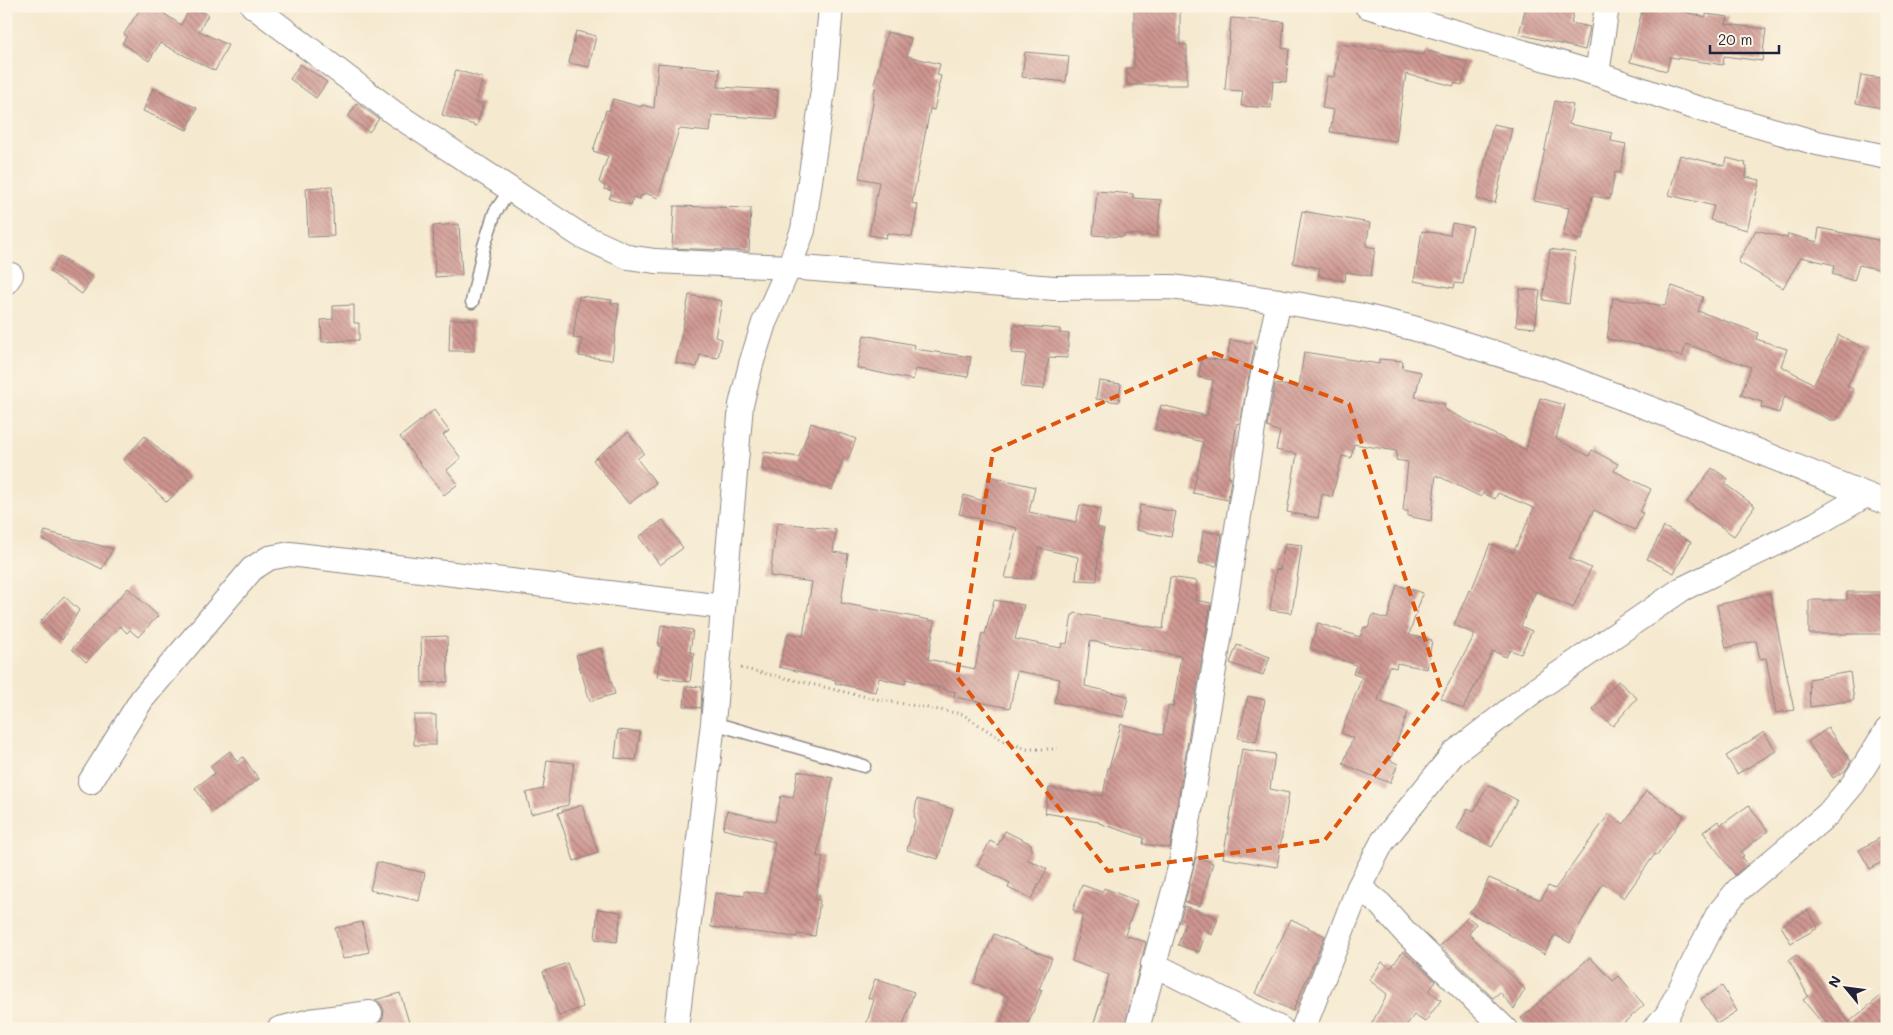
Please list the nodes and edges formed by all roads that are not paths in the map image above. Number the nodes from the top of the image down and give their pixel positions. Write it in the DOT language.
graph roads {
  1 [pos="253,6"];
  2 [pos="831,6"];
  3 [pos="1367,6"];
  4 [pos="1607,6"];
  5 [pos="1597,74"];
  6 [pos="1887,157"];
  7 [pos="511,189"];
  8 [pos="789,267"];
  9 [pos="1279,301"];
  10 [pos="472,302"];
  11 [pos="1876,499"];
  12 [pos="723,607"];
  13 [pos="713,722"];
  14 [pos="1887,730"];
  15 [pos="864,766"];
  16 [pos="90,782"];
  17 [pos="1359,887"];
  18 [pos="1153,964"];
  19 [pos="679,1003"];
  20 [pos="370,1013"];
  21 [pos="279,1029"];
  22 [pos="676,1029"];
  23 [pos="688,1029"];
  24 [pos="1137,1029"];
  25 [pos="1282,1029"];
  26 [pos="1303,1029"];
  27 [pos="1506,1029"];
  28 [pos="1654,1029"];
  1 -- 7 [label="street"];
  2 -- 8 [label="street"];
  3 -- 5 [label="street"];
  4 -- 5 [label="street"];
  5 -- 6 [label="street"];
  7 -- 8 [label="street"];
  7 -- 10 [label="lane"];
  8 -- 9 [label="street"];
  8 -- 12 [label="street"];
  9 -- 11 [label="street"];
  9 -- 18 [label="street"];
  11 -- 17 [label="street"];
  12 -- 13 [label="street"];
  12 -- 16 [label="street"];
  13 -- 15 [label="lane"];
  13 -- 19 [label="street"];
  14 -- 28 [label="street"];
  17 -- 26 [label="street"];
  17 -- 27 [label="street"];
  18 -- 24 [label="street"];
  18 -- 25 [label="street"];
  19 -- 22 [label="street"];
  19 -- 23 [label="street"];
  20 -- 21 [label="street"];
}
